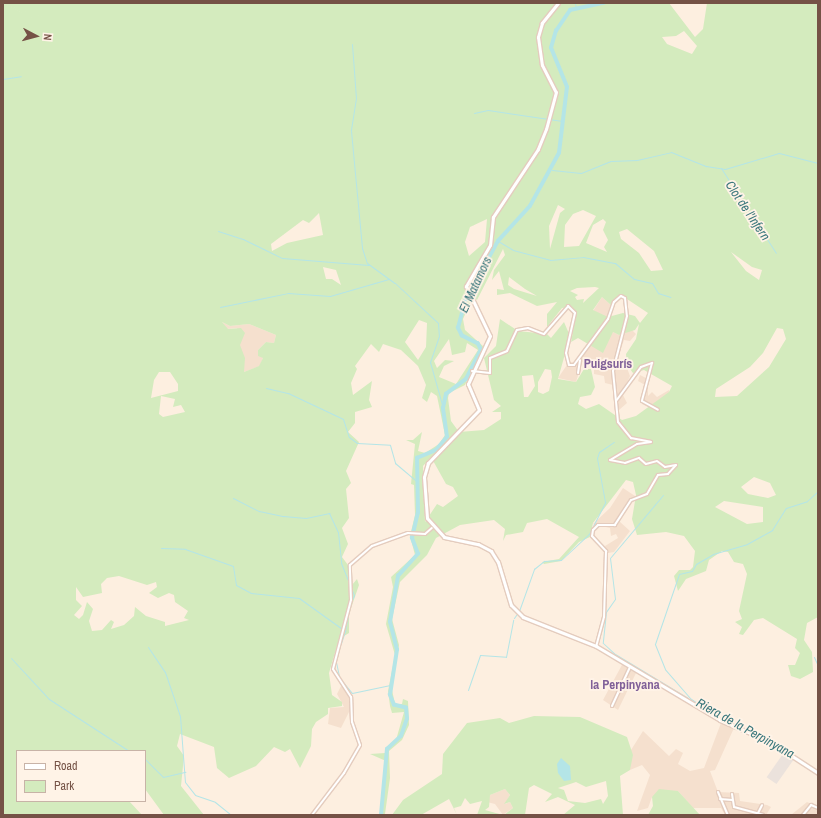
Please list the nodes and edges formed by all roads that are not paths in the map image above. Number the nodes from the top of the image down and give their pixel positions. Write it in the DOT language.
graph roads {
  1 [pos="558,3"];
  2 [pos="579,359"];
  3 [pos="472,371"];
  4 [pos="578,373"];
  5 [pos="616,401"];
  6 [pos="658,410"];
  7 [pos="432,528"];
  8 [pos="596,646"];
  9 [pos="631,666"];
  10 [pos="612,706"];
  11 [pos="818,773"];
  12 [pos="718,792"];
  13 [pos="732,794"];
  14 [pos="720,799"];
  15 [pos="732,800"];
  16 [pos="762,805"];
  17 [pos="818,808"];
  18 [pos="759,812"];
  19 [pos="312,815"];
  20 [pos="728,815"];
  21 [pos="757,815"];
  22 [pos="763,815"];
  23 [pos="804,815"];
  1 -- 3 [label="street"];
  2 -- 3 [label="street"];
  2 -- 4 [label="street"];
  2 -- 5 [label="street"];
  3 -- 7 [label="street"];
  5 -- 6 [label="street"];
  5 -- 8 [label="street"];
  7 -- 8 [label="street"];
  7 -- 19 [label="street"];
  8 -- 9 [label="street"];
  9 -- 10 [label="street"];
  9 -- 11 [label="street"];
  12 -- 14 [label="street"];
  13 -- 15 [label="street"];
  14 -- 15 [label="street"];
  14 -- 20 [label="street"];
  15 -- 18 [label="street"];
  16 -- 18 [label="street"];
  17 -- 23 [label="street"];
  18 -- 21 [label="street"];
  18 -- 22 [label="street"];
}
